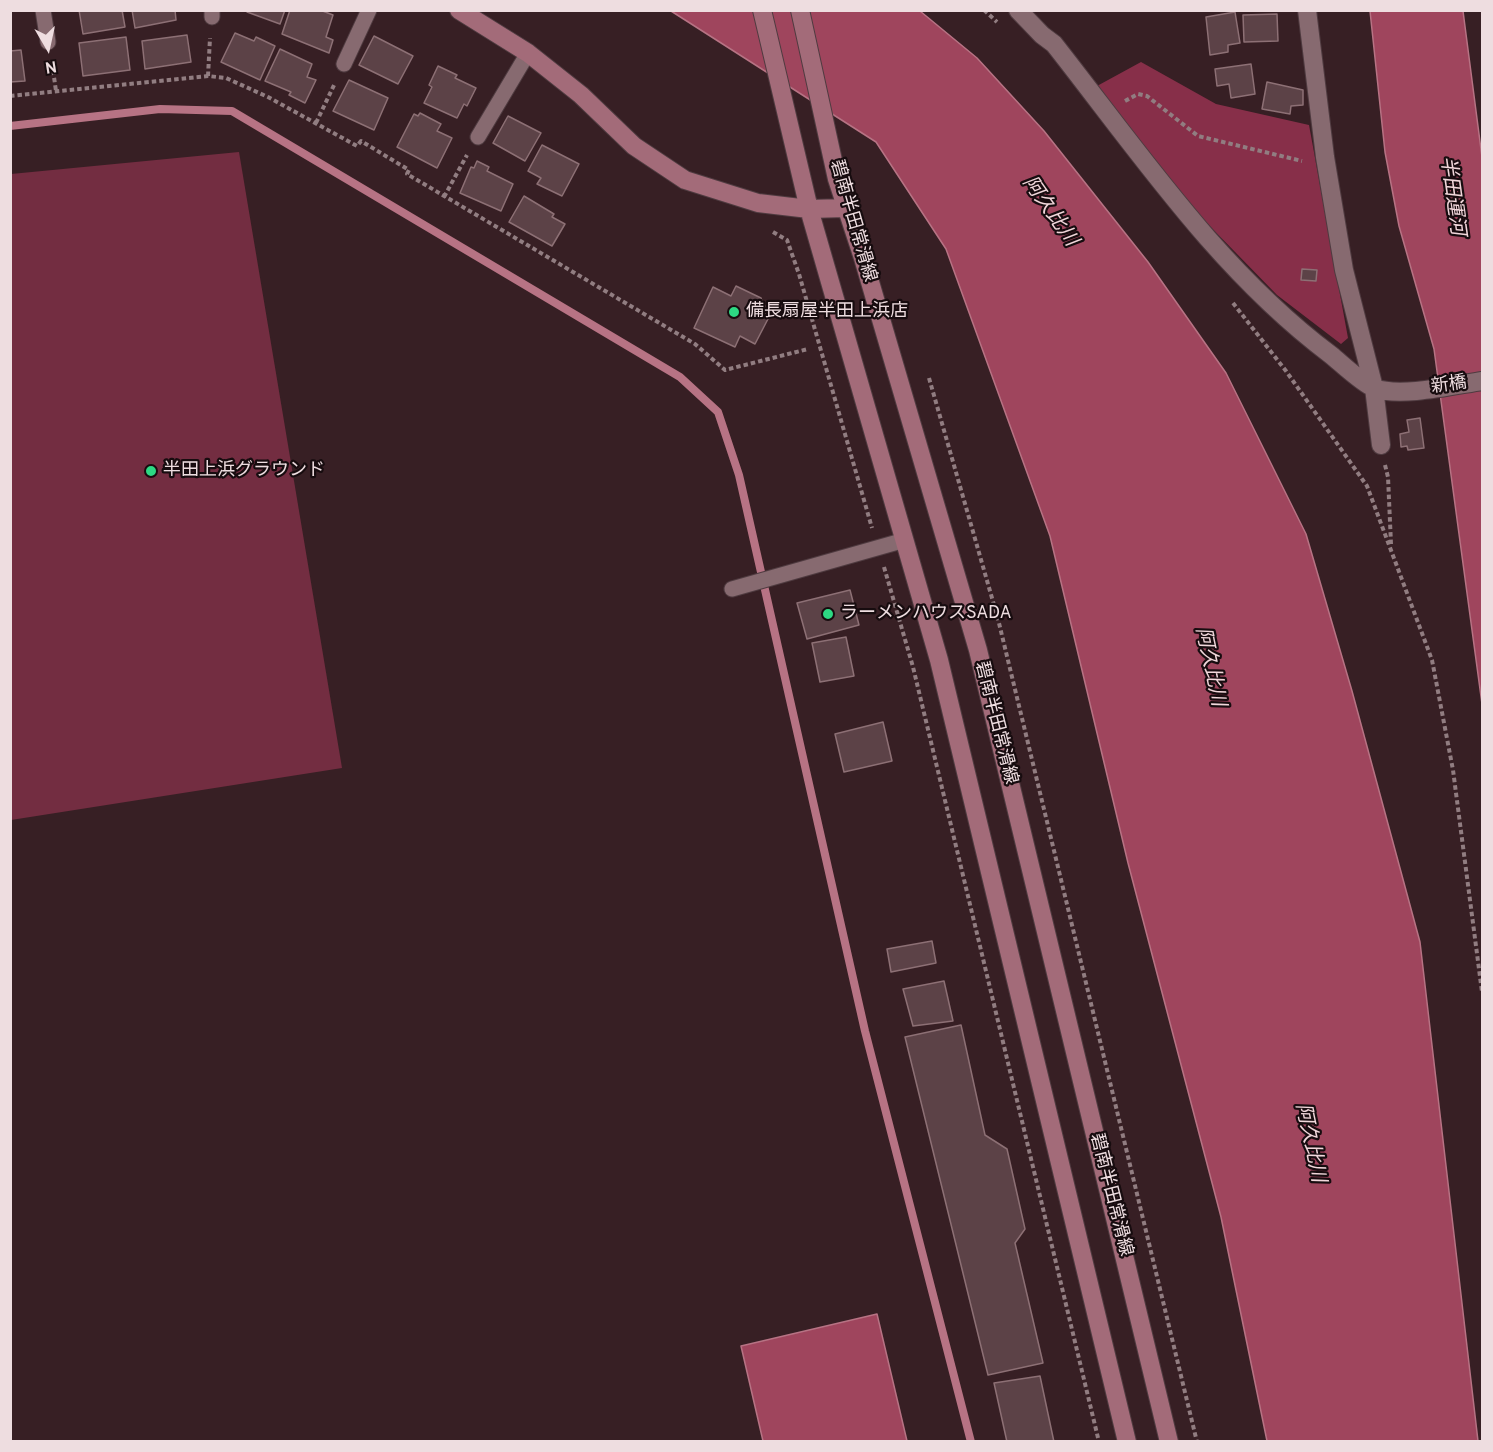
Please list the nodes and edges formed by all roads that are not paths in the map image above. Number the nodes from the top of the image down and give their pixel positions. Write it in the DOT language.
graph roads {
  1 [pos="44,10"];
  2 [pos="369,10"];
  3 [pos="459,10"];
  4 [pos="762,10"];
  5 [pos="800,10"];
  6 [pos="1018,10"];
  7 [pos="1307,10"];
  8 [pos="48,42"];
  9 [pos="528,53"];
  10 [pos="344,64"];
  11 [pos="478,137"];
  12 [pos="846,208"];
  13 [pos="809,209"];
  14 [pos="1482,381"];
  15 [pos="1374,388"];
  16 [pos="1381,445"];
  17 [pos="905,540"];
  18 [pos="732,589"];
  19 [pos="1127,1442"];
  20 [pos="1169,1442"];
  1 -- 8 [label="lane"];
  2 -- 10 [label="lane"];
  3 -- 9 [label="main road"];
  4 -- 13 [label="main road, 碧南半田常滑線"];
  5 -- 12 [label="main road, 碧南半田常滑線"];
  6 -- 15 [label="street"];
  7 -- 15 [label="street"];
  9 -- 11 [label="lane"];
  9 -- 13 [label="main road"];
  12 -- 13 [label="main road"];
  12 -- 20 [label="main road, 碧南半田常滑線"];
  13 -- 17 [label="main road, 碧南半田常滑線"];
  14 -- 15 [label="street, 新橋"];
  15 -- 16 [label="street"];
  17 -- 18 [label="lane"];
  17 -- 19 [label="main road, 碧南半田常滑線"];
}
